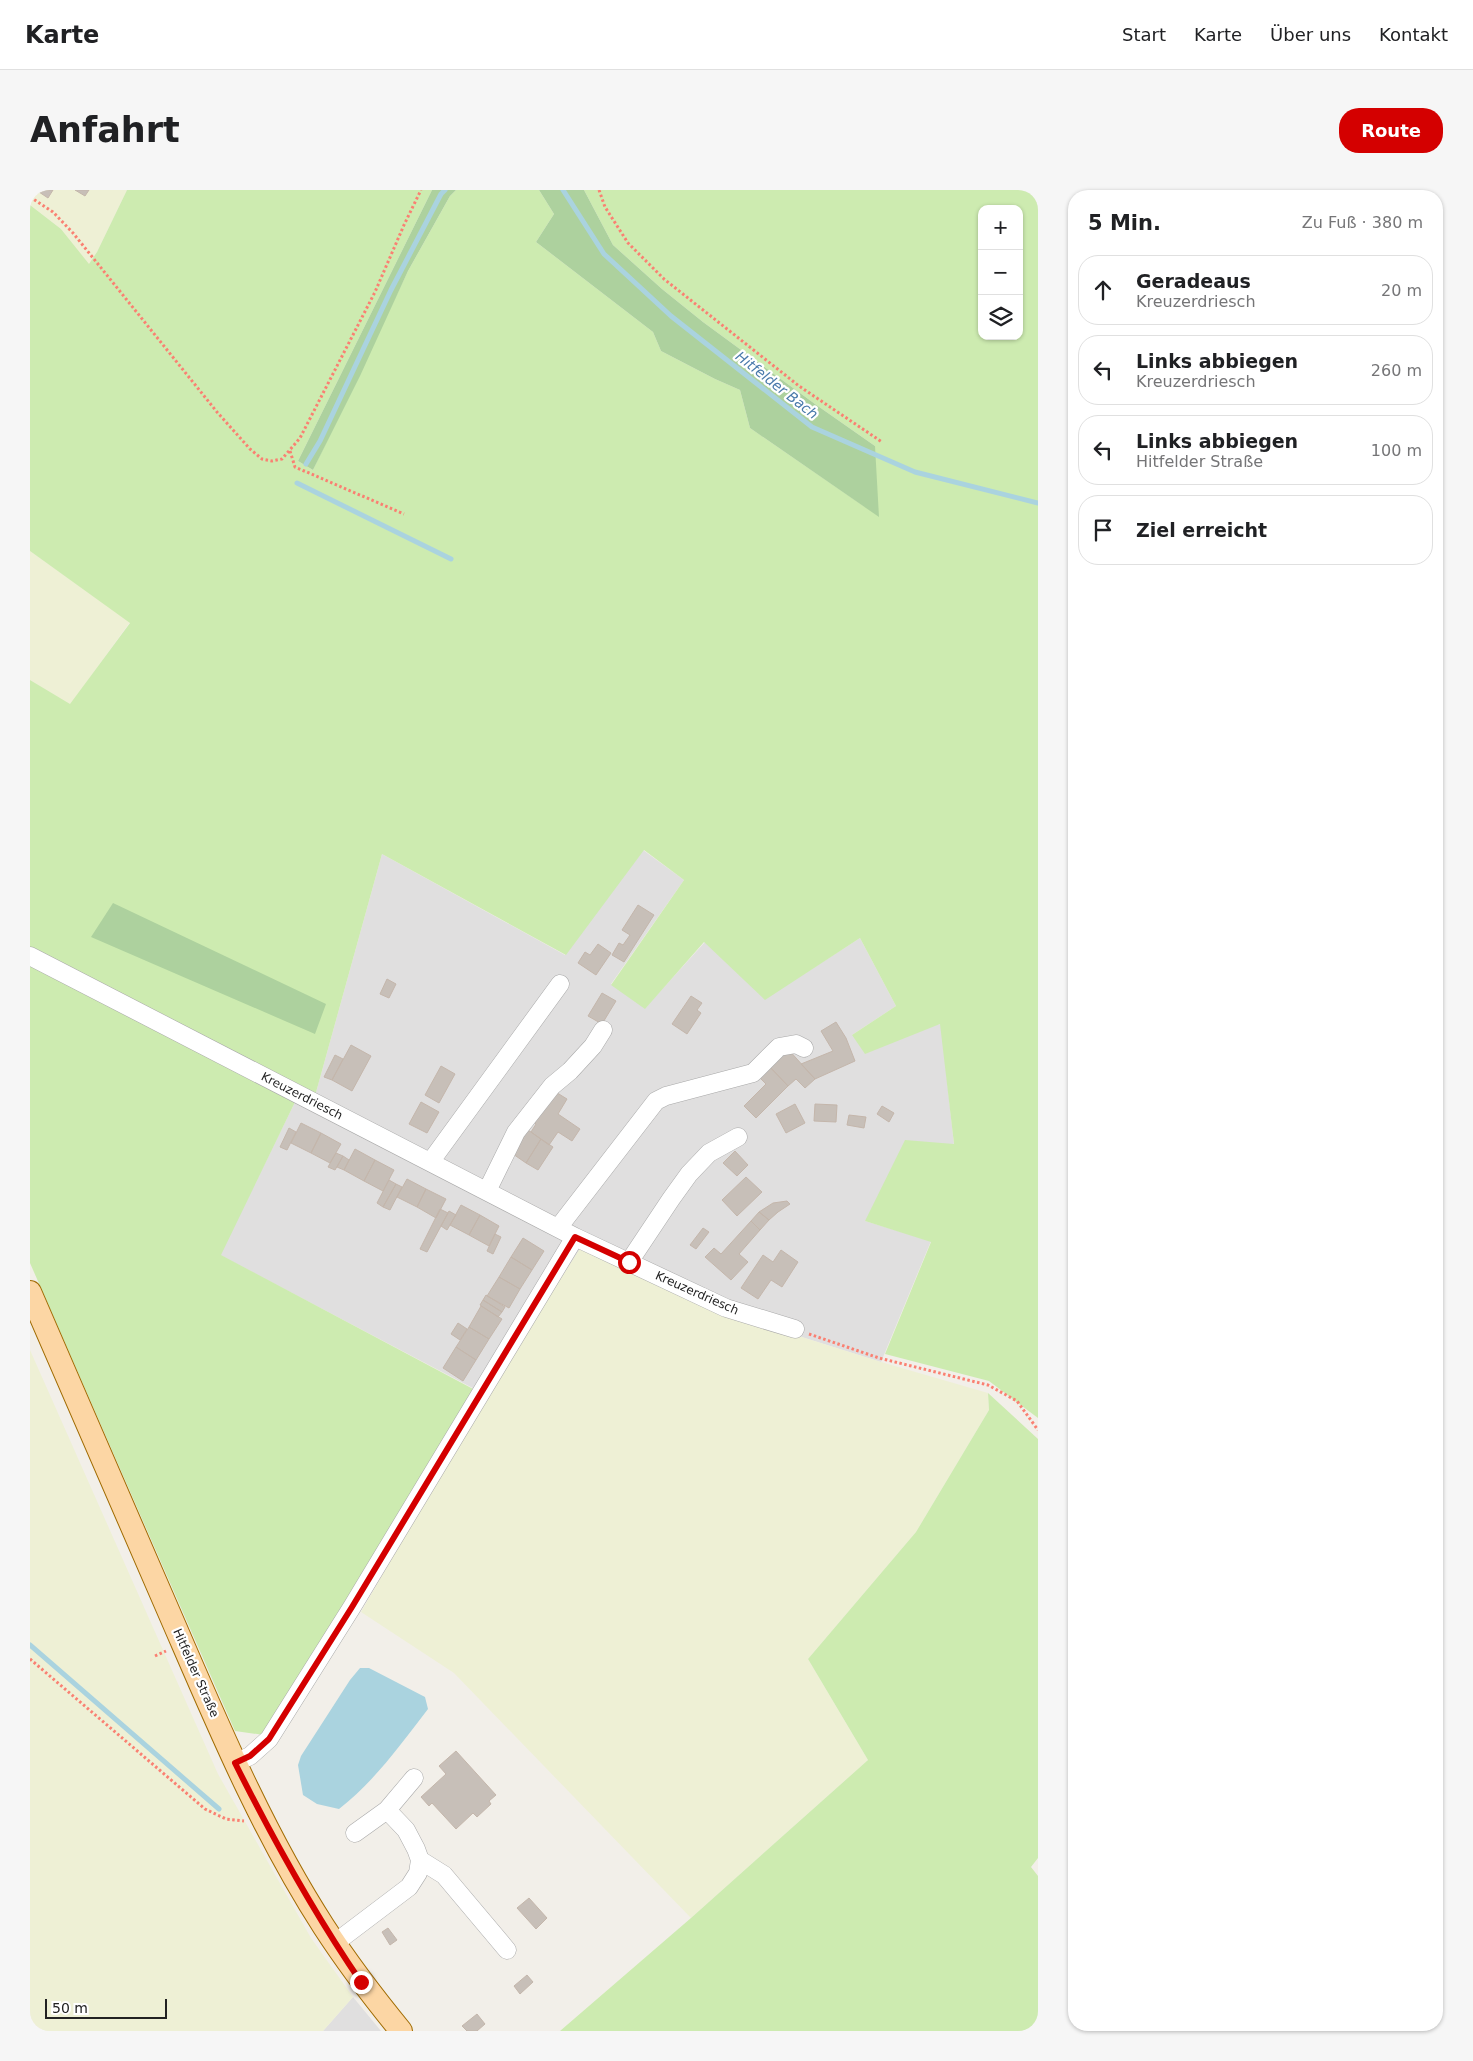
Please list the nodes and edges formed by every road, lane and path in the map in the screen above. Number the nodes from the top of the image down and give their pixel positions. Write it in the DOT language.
graph roads {
  1 [pos="422,190"];
  2 [pos="600,190"];
  3 [pos="30,198"];
  4 [pos="882,442"];
  5 [pos="289,450"];
  6 [pos="404,514"];
  7 [pos="30,956"];
  8 [pos="560,984"];
  9 [pos="603,1030"];
  10 [pos="804,1048"];
  11 [pos="738,1137"];
  12 [pos="431,1161"];
  13 [pos="487,1191"];
  14 [pos="558,1228"];
  15 [pos="575,1237"];
  16 [pos="629,1262"];
  17 [pos="30,1292"];
  18 [pos="795,1329"];
  19 [pos="1038,1430"];
  20 [pos="30,1659"];
  21 [pos="235,1763"];
  22 [pos="414,1778"];
  23 [pos="387,1810"];
  24 [pos="249,1822"];
  25 [pos="355,1833"];
  26 [pos="420,1860"];
  27 [pos="334,1943"];
  28 [pos="507,1950"];
  29 [pos="402,2031"];
  1 -- 5 [label="path"];
  2 -- 4 [label="path"];
  3 -- 5 [label="path"];
  5 -- 6 [label="path"];
  7 -- 12 [label="street, Kreuzerdriesch"];
  8 -- 12 [label="street"];
  9 -- 13 [label="street"];
  10 -- 14 [label="street"];
  11 -- 16 [label="street"];
  12 -- 13 [label="street, Kreuzerdriesch"];
  13 -- 14 [label="street, Kreuzerdriesch"];
  14 -- 15 [label="street, Kreuzerdriesch"];
  15 -- 16 [label="street, Kreuzerdriesch"];
  15 -- 21 [label="street"];
  16 -- 18 [label="street, Kreuzerdriesch"];
  17 -- 21 [label="main road, Hitfelder Straße"];
  18 -- 19 [label="path"];
  20 -- 24 [label="path"];
  21 -- 27 [label="main road, Hitfelder Straße"];
  22 -- 23 [label="street"];
  23 -- 25 [label="street"];
  23 -- 26 [label="street"];
  26 -- 27 [label="street"];
  26 -- 28 [label="street"];
  27 -- 29 [label="main road, Hitfelder Straße"];
}
